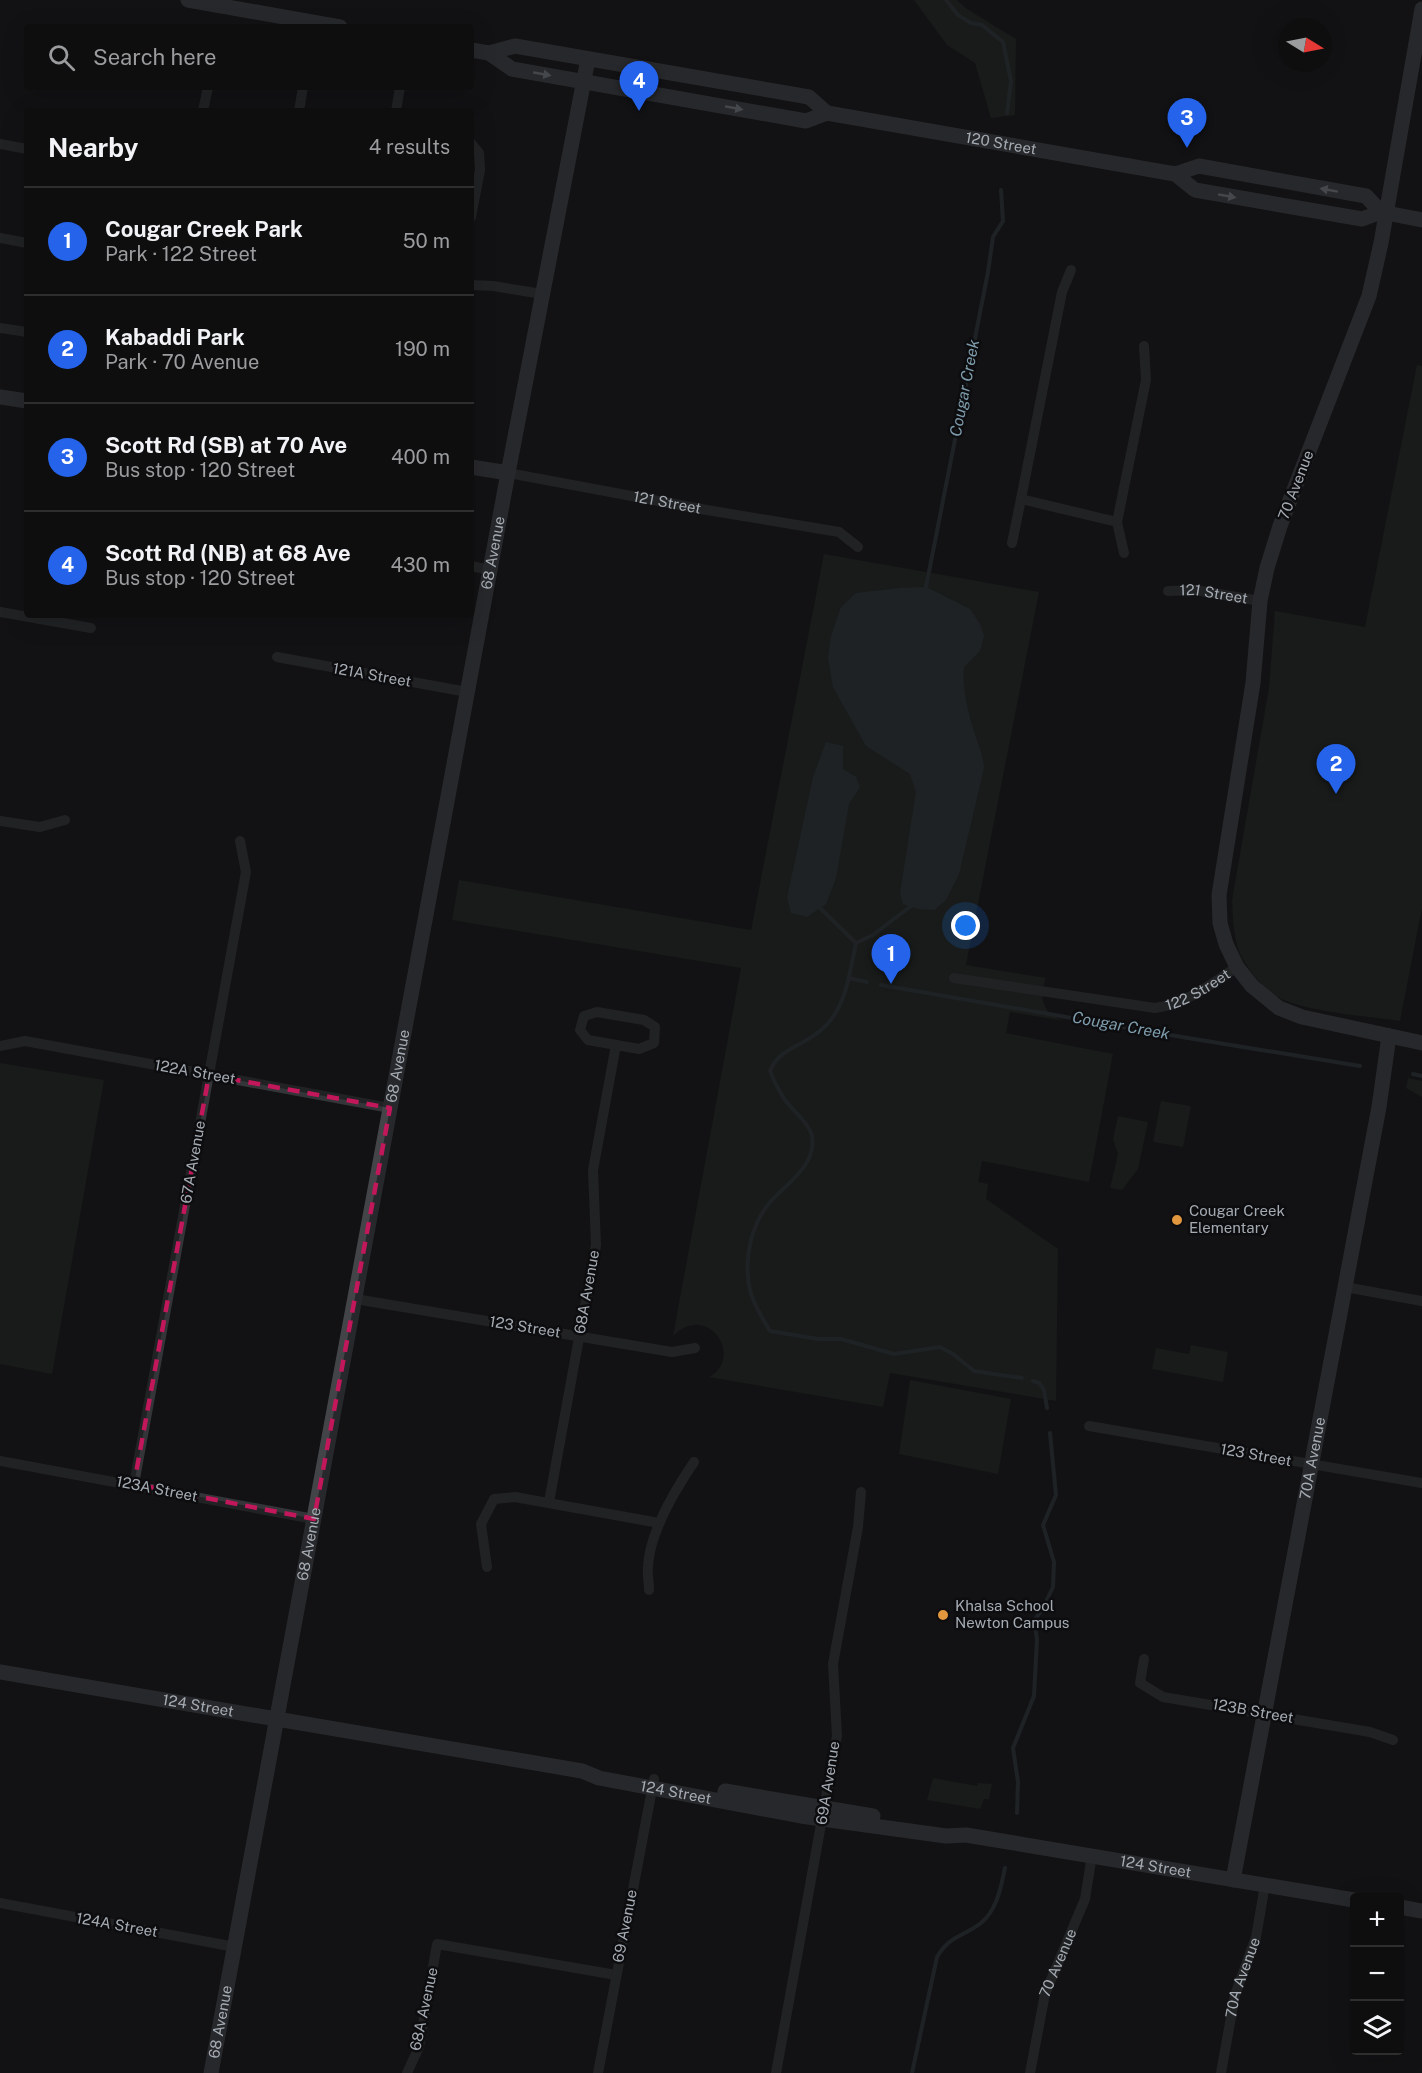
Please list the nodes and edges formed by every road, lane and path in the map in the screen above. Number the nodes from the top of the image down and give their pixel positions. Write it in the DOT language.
graph roads {
  1 [pos="188,0"];
  2 [pos="1422,9"];
  3 [pos="323,24"];
  4 [pos="474,50"];
  5 [pos="489,53"];
  6 [pos="588,59"];
  7 [pos="584,82"];
  8 [pos="207,90"];
  9 [pos="302,90"];
  10 [pos="400,90"];
  11 [pos="204,108"];
  12 [pos="300,108"];
  13 [pos="396,108"];
  14 [pos="827,113"];
  15 [pos="0,144"];
  16 [pos="474,147"];
  17 [pos="24,148"];
  18 [pos="1175,174"];
  19 [pos="474,201"];
  20 [pos="1383,212"];
  21 [pos="1422,220"];
  22 [pos="0,238"];
  23 [pos="24,242"];
  24 [pos="1071,270"];
  25 [pos="474,285"];
  26 [pos="542,294"];
  27 [pos="0,328"];
  28 [pos="24,332"];
  29 [pos="1144,346"];
  30 [pos="0,397"];
  31 [pos="24,401"];
  32 [pos="474,467"];
  33 [pos="508,473"];
  34 [pos="1021,499"];
  35 [pos="1117,522"];
  36 [pos="1012,543"];
  37 [pos="858,547"];
  38 [pos="1124,553"];
  39 [pos="474,567"];
  40 [pos="490,570"];
  41 [pos="1168,591"];
  42 [pos="1260,601"];
  43 [pos="0,612"];
  44 [pos="24,616"];
  45 [pos="34,618"];
  46 [pos="91,628"];
  47 [pos="277,657"];
  48 [pos="468,692"];
  49 [pos="65,820"];
  50 [pos="0,821"];
  51 [pos="240,840"];
  52 [pos="1237,967"];
  53 [pos="954,978"];
  54 [pos="1389,1036"];
  55 [pos="1422,1043"];
  56 [pos="616,1045"];
  57 [pos="0,1046"];
  58 [pos="209,1075"];
  59 [pos="390,1108"];
  60 [pos="1345,1287"];
  61 [pos="355,1299"];
  62 [pos="1422,1301"];
  63 [pos="580,1336"];
  64 [pos="694,1348"];
  65 [pos="1089,1425"];
  66 [pos="0,1461"];
  67 [pos="694,1462"];
  68 [pos="1311,1465"];
  69 [pos="134,1484"];
  70 [pos="1422,1484"];
  71 [pos="861,1492"];
  72 [pos="549,1502"];
  73 [pos="314,1519"];
  74 [pos="659,1523"];
  75 [pos="487,1567"];
  76 [pos="649,1590"];
  77 [pos="1144,1659"];
  78 [pos="0,1672"];
  79 [pos="1264,1713"];
  80 [pos="277,1719"];
  81 [pos="1393,1740"];
  82 [pos="653,1784"];
  83 [pos="824,1813"];
  84 [pos="1092,1856"];
  85 [pos="1233,1880"];
  86 [pos="1265,1885"];
  87 [pos="1350,1899"];
  88 [pos="0,1903"];
  89 [pos="1404,1908"];
  90 [pos="1422,1911"];
  91 [pos="235,1947"];
  92 [pos="616,1975"];
  93 [pos="211,2073"];
  94 [pos="407,2073"];
  95 [pos="598,2073"];
  96 [pos="776,2073"];
  97 [pos="1030,2073"];
  98 [pos="1221,2073"];
  1 -- 3 [label="street"];
  2 -- 20 [label="street, 70 Avenue"];
  4 -- 5 [label="street, 120 Street"];
  5 -- 6 [label="street, 120 Street"];
  5 -- 7 [label="street, 120 Street, one-way"];
  6 -- 7 [label="street, 68 Avenue"];
  6 -- 14 [label="street, 120 Street"];
  7 -- 14 [label="street, 120 Street, one-way"];
  7 -- 26 [label="street, 68 Avenue"];
  8 -- 11 [label="street"];
  9 -- 12 [label="street"];
  10 -- 13 [label="street"];
  14 -- 18 [label="street, 120 Street"];
  15 -- 17 [label="street"];
  16 -- 19 [label="street"];
  18 -- 20 [label="street, 120 Street, one-way"];
  20 -- 18 [label="street, 120 Street, one-way"];
  20 -- 21 [label="street, 120 Street"];
  20 -- 42 [label="street, 70 Avenue"];
  22 -- 23 [label="street"];
  24 -- 34 [label="street"];
  25 -- 26 [label="street"];
  26 -- 33 [label="street, 68 Avenue"];
  27 -- 28 [label="street"];
  29 -- 35 [label="street"];
  30 -- 31 [label="street"];
  32 -- 33 [label="street, 121 Street"];
  33 -- 37 [label="street, 121 Street"];
  33 -- 40 [label="street, 68 Avenue"];
  34 -- 35 [label="street"];
  34 -- 36 [label="street"];
  35 -- 38 [label="street"];
  39 -- 40 [label="street"];
  40 -- 48 [label="street, 68 Avenue"];
  41 -- 42 [label="street, 121 Street"];
  42 -- 52 [label="street, 70 Avenue"];
  43 -- 44 [label="street"];
  45 -- 46 [label="street"];
  47 -- 48 [label="street, 121A Street"];
  48 -- 59 [label="street, 68 Avenue"];
  49 -- 50 [label="street"];
  51 -- 58 [label="street, 67A Avenue"];
  52 -- 53 [label="street, 122 Street"];
  52 -- 54 [label="street, 122 Street"];
  54 -- 55 [label="street, 122 Street"];
  54 -- 60 [label="street, 70A Avenue"];
  56 -- 56 [label="street"];
  56 -- 63 [label="street, 68A Avenue"];
  57 -- 58 [label="street, 122A Street"];
  58 -- 59 [label="street, 122A Street"];
  58 -- 69 [label="street, 67A Avenue"];
  59 -- 61 [label="street, 68 Avenue"];
  60 -- 62 [label="street"];
  60 -- 68 [label="street, 70A Avenue"];
  61 -- 63 [label="street, 123 Street"];
  61 -- 73 [label="street, 68 Avenue"];
  63 -- 64 [label="street, 123 Street"];
  63 -- 72 [label="street, 68A Avenue"];
  65 -- 68 [label="street, 123 Street"];
  66 -- 69 [label="street, 123A Street"];
  67 -- 74 [label="street"];
  68 -- 70 [label="street, 123 Street"];
  68 -- 79 [label="street, 70A Avenue"];
  69 -- 73 [label="street, 123A Street"];
  71 -- 83 [label="street, 69A Avenue"];
  72 -- 74 [label="street"];
  72 -- 75 [label="street"];
  73 -- 80 [label="street, 68 Avenue"];
  74 -- 76 [label="street"];
  77 -- 79 [label="street, 123B Street"];
  78 -- 80 [label="street, 124 Street"];
  79 -- 81 [label="street, 123B Street"];
  79 -- 85 [label="street, 70A Avenue"];
  80 -- 82 [label="street, 124 Street"];
  80 -- 91 [label="street, 68 Avenue"];
  82 -- 83 [label="street, 124 Street"];
  82 -- 92 [label="street, 69 Avenue"];
  83 -- 84 [label="street, 124 Street"];
  83 -- 96 [label="street, 69A Avenue"];
  84 -- 85 [label="street, 124 Street"];
  84 -- 97 [label="street, 70 Avenue"];
  85 -- 86 [label="street, 124 Street"];
  86 -- 87 [label="street, 124 Street"];
  86 -- 98 [label="street, 70A Avenue"];
  88 -- 91 [label="street, 124A Street"];
  89 -- 90 [label="street"];
  91 -- 93 [label="street, 68 Avenue"];
  92 -- 94 [label="street, 68A Avenue"];
  92 -- 95 [label="street, 69 Avenue"];
}
